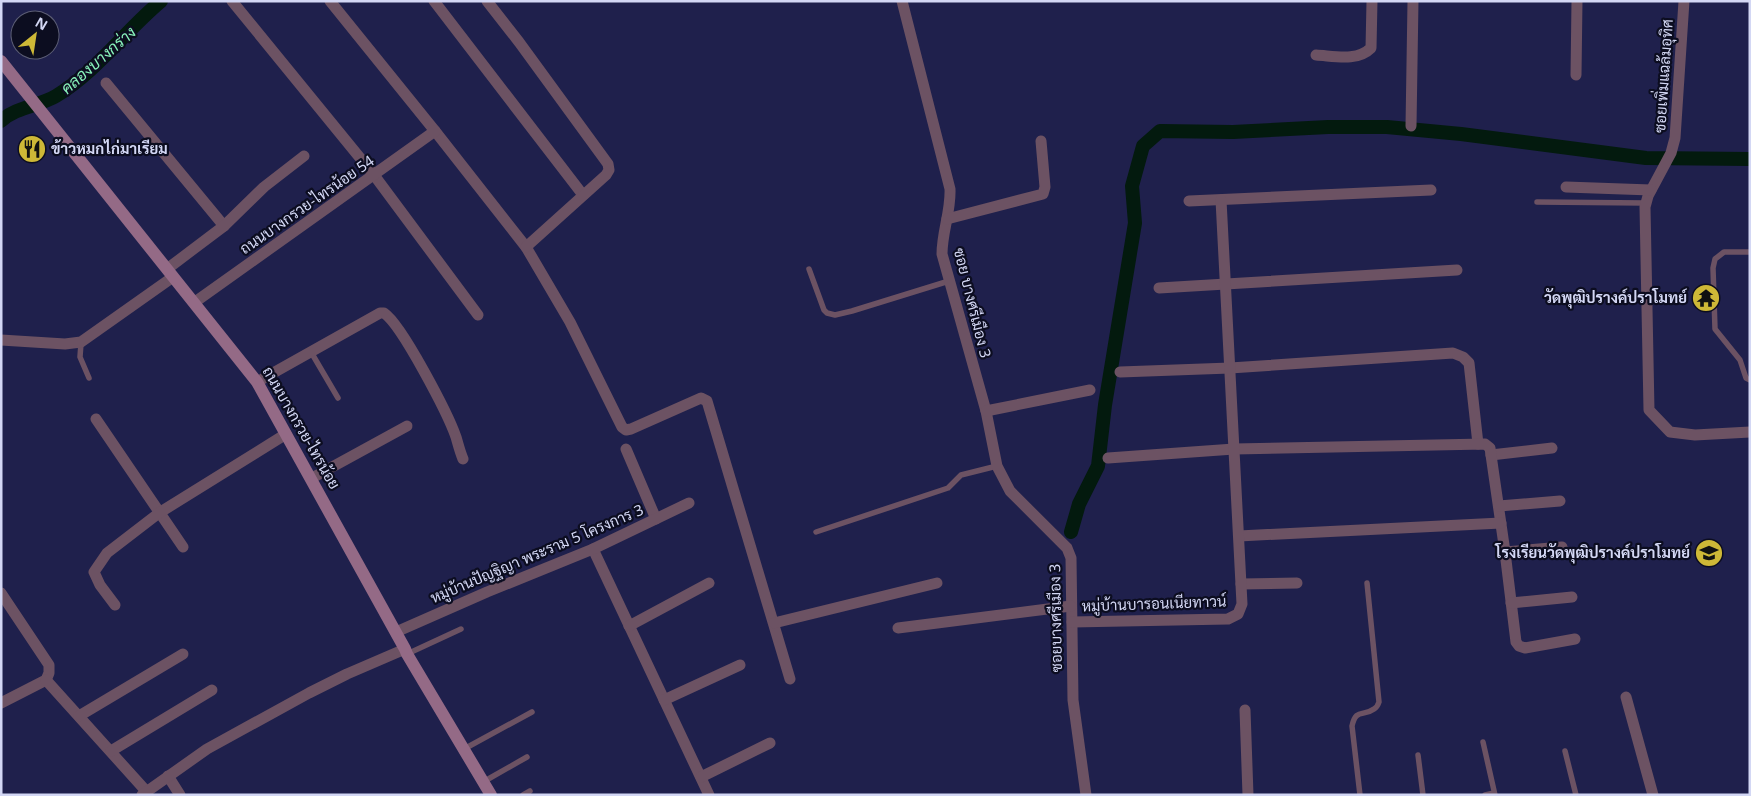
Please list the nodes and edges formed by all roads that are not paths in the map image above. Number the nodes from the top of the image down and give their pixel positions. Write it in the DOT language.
graph roads {
  1 [pos="232,1"];
  2 [pos="330,1"];
  3 [pos="434,1"];
  4 [pos="487,1"];
  5 [pos="902,1"];
  6 [pos="1372,1"];
  7 [pos="1413,1"];
  8 [pos="1577,1"];
  9 [pos="1684,1"];
  10 [pos="1316,55"];
  11 [pos="1,61"];
  12 [pos="1576,74"];
  13 [pos="106,83"];
  14 [pos="1411,126"];
  15 [pos="435,131"];
  16 [pos="1041,141"];
  17 [pos="304,156"];
  18 [pos="374,175"];
  19 [pos="1566,187"];
  20 [pos="1431,190"];
  21 [pos="1651,190"];
  22 [pos="583,195"];
  23 [pos="1221,200"];
  24 [pos="1189,201"];
  25 [pos="1537,202"];
  26 [pos="1645,203"];
  27 [pos="947,219"];
  28 [pos="224,226"];
  29 [pos="526,247"];
  30 [pos="1750,252"];
  31 [pos="809,269"];
  32 [pos="1457,270"];
  33 [pos="170,273"];
  34 [pos="949,281"];
  35 [pos="1225,284"];
  36 [pos="1159,288"];
  37 [pos="195,302"];
  38 [pos="478,315"];
  39 [pos="1,340"];
  40 [pos="81,342"];
  41 [pos="311,352"];
  42 [pos="1230,368"];
  43 [pos="1120,372"];
  44 [pos="89,378"];
  45 [pos="1750,380"];
  46 [pos="257,382"];
  47 [pos="1090,390"];
  48 [pos="338,398"];
  49 [pos="986,411"];
  50 [pos="96,419"];
  51 [pos="407,426"];
  52 [pos="1750,432"];
  53 [pos="286,434"];
  54 [pos="1478,444"];
  55 [pos="1552,448"];
  56 [pos="626,449"];
  57 [pos="1234,449"];
  58 [pos="1491,455"];
  59 [pos="1108,458"];
  60 [pos="463,459"];
  61 [pos="997,466"];
  62 [pos="312,478"];
  63 [pos="1560,501"];
  64 [pos="689,503"];
  65 [pos="1498,506"];
  66 [pos="159,514"];
  67 [pos="656,519"];
  68 [pos="1501,522"];
  69 [pos="816,532"];
  70 [pos="1239,536"];
  71 [pos="183,547"];
  72 [pos="1562,547"];
  73 [pos="593,549"];
  74 [pos="1505,552"];
  75 [pos="709,583"];
  76 [pos="1297,583"];
  77 [pos="1367,583"];
  78 [pos="938,584"];
  79 [pos="1241,584"];
  80 [pos="1,593"];
  81 [pos="1572,597"];
  82 [pos="1511,603"];
  83 [pos="115,605"];
  84 [pos="1071,606"];
  85 [pos="1072,622"];
  86 [pos="774,623"];
  87 [pos="629,626"];
  88 [pos="898,628"];
  89 [pos="462,629"];
  90 [pos="396,632"];
  91 [pos="1575,640"];
  92 [pos="406,651"];
  93 [pos="183,654"];
  94 [pos="740,665"];
  95 [pos="46,680"];
  96 [pos="790,680"];
  97 [pos="212,690"];
  98 [pos="1626,697"];
  99 [pos="664,700"];
  100 [pos="1,703"];
  101 [pos="1245,710"];
  102 [pos="532,712"];
  103 [pos="80,716"];
  104 [pos="1483,742"];
  105 [pos="770,743"];
  106 [pos="464,749"];
  107 [pos="111,751"];
  108 [pos="1565,751"];
  109 [pos="1418,755"];
  110 [pos="527,757"];
  111 [pos="168,776"];
  112 [pos="701,777"];
  113 [pos="483,782"];
  114 [pos="530,791"];
  115 [pos="144,793"];
  116 [pos="1494,794"];
  117 [pos="180,795"];
  118 [pos="491,795"];
  119 [pos="523,795"];
  120 [pos="709,795"];
  121 [pos="1086,795"];
  122 [pos="1248,795"];
  123 [pos="1360,795"];
  124 [pos="1423,795"];
  125 [pos="1486,795"];
  126 [pos="1576,795"];
  127 [pos="1653,795"];
  1 -- 18 [label="street"];
  2 -- 15 [label="street"];
  3 -- 22 [label="street"];
  4 -- 22 [label="street"];
  5 -- 27 [label="street, ซอย บางศรีเมือง 3"];
  6 -- 10 [label="street"];
  7 -- 14 [label="street"];
  8 -- 12 [label="street"];
  9 -- 21 [label="street, ซอยเพิ่มแฉล้มอุทิศ"];
  11 -- 33 [label="main road, ถนนบางกรวย-ไทรน้อย"];
  13 -- 28 [label="street"];
  15 -- 18 [label="street, ถนนบางกรวย-ไทรน้อย 54"];
  15 -- 29 [label="street"];
  16 -- 27 [label="street"];
  17 -- 28 [label="street"];
  18 -- 37 [label="street, ถนนบางกรวย-ไทรน้อย 54"];
  18 -- 38 [label="street"];
  19 -- 21 [label="street"];
  20 -- 23 [label="street"];
  21 -- 26 [label="street, ซอยเพิ่มแฉล้มอุทิศ"];
  22 -- 29 [label="street"];
  23 -- 24 [label="street"];
  23 -- 35 [label="street"];
  25 -- 26 [label="lane"];
  26 -- 52 [label="street"];
  27 -- 34 [label="street, ซอย บางศรีเมือง 3"];
  28 -- 33 [label="street"];
  29 -- 86 [label="street"];
  30 -- 45 [label="lane"];
  31 -- 34 [label="lane"];
  32 -- 35 [label="street"];
  33 -- 37 [label="main road, ถนนบางกรวย-ไทรน้อย"];
  33 -- 40 [label="street"];
  34 -- 49 [label="street, ซอย บางศรีเมือง 3"];
  35 -- 36 [label="street"];
  35 -- 42 [label="street"];
  37 -- 46 [label="main road, ถนนบางกรวย-ไทรน้อย"];
  39 -- 40 [label="street"];
  40 -- 44 [label="lane"];
  41 -- 46 [label="street"];
  41 -- 48 [label="lane"];
  41 -- 60 [label="street"];
  42 -- 43 [label="street"];
  42 -- 54 [label="street"];
  42 -- 57 [label="street"];
  46 -- 53 [label="main road, ถนนบางกรวย-ไทรน้อย"];
  47 -- 49 [label="street"];
  49 -- 61 [label="street, ซอย บางศรีเมือง 3"];
  50 -- 66 [label="street"];
  51 -- 62 [label="street"];
  53 -- 62 [label="main road, ถนนบางกรวย-ไทรน้อย"];
  53 -- 66 [label="street"];
  54 -- 57 [label="street"];
  54 -- 58 [label="street"];
  55 -- 58 [label="street"];
  56 -- 67 [label="street"];
  57 -- 59 [label="street"];
  57 -- 70 [label="street"];
  58 -- 65 [label="street"];
  61 -- 69 [label="lane"];
  61 -- 84 [label="street, ซอยบางศรีเมือง 3"];
  62 -- 90 [label="main road, ถนนบางกรวย-ไทรน้อย"];
  63 -- 65 [label="street"];
  64 -- 67 [label="street, หมู่บ้านปัญฐิญา พระราม 5 โครงการ 3"];
  65 -- 68 [label="street"];
  66 -- 71 [label="street"];
  66 -- 83 [label="street"];
  67 -- 73 [label="street, หมู่บ้านปัญฐิญา พระราม 5 โครงการ 3"];
  68 -- 70 [label="street"];
  68 -- 74 [label="street"];
  70 -- 79 [label="street"];
  72 -- 74 [label="street"];
  73 -- 87 [label="street"];
  73 -- 90 [label="street, หมู่บ้านปัญฐิญา พระราม 5 โครงการ 3"];
  74 -- 82 [label="street"];
  75 -- 87 [label="street"];
  76 -- 79 [label="street"];
  77 -- 123 [label="lane"];
  78 -- 86 [label="street"];
  79 -- 85 [label="street, หมู่บ้านบารอนเนียทาวน์"];
  80 -- 95 [label="street"];
  81 -- 82 [label="street"];
  82 -- 91 [label="street"];
  84 -- 85 [label="street, ซอยบางศรีเมือง 3"];
  84 -- 88 [label="street"];
  85 -- 121 [label="street, ซอยบางศรีเมือง 3"];
  86 -- 96 [label="street"];
  87 -- 99 [label="street"];
  89 -- 92 [label="lane"];
  90 -- 92 [label="main road, ถนนบางกรวย-ไทรน้อย"];
  92 -- 106 [label="main road, ถนนบางกรวย-ไทรน้อย"];
  92 -- 111 [label="street"];
  93 -- 103 [label="street"];
  94 -- 99 [label="street"];
  95 -- 100 [label="street"];
  95 -- 103 [label="street"];
  97 -- 107 [label="street"];
  98 -- 127 [label="street"];
  99 -- 112 [label="street"];
  101 -- 122 [label="street"];
  102 -- 106 [label="lane"];
  103 -- 107 [label="street"];
  104 -- 116 [label="lane"];
  105 -- 112 [label="street"];
  106 -- 113 [label="main road, ถนนบางกรวย-ไทรน้อย"];
  107 -- 115 [label="street"];
  108 -- 126 [label="lane"];
  109 -- 124 [label="lane"];
  110 -- 113 [label="lane"];
  111 -- 115 [label="street"];
  111 -- 117 [label="street"];
  112 -- 120 [label="street"];
  113 -- 118 [label="main road, ถนนบางกรวย-ไทรน้อย"];
  114 -- 119 [label="lane"];
  116 -- 125 [label="lane"];
}
